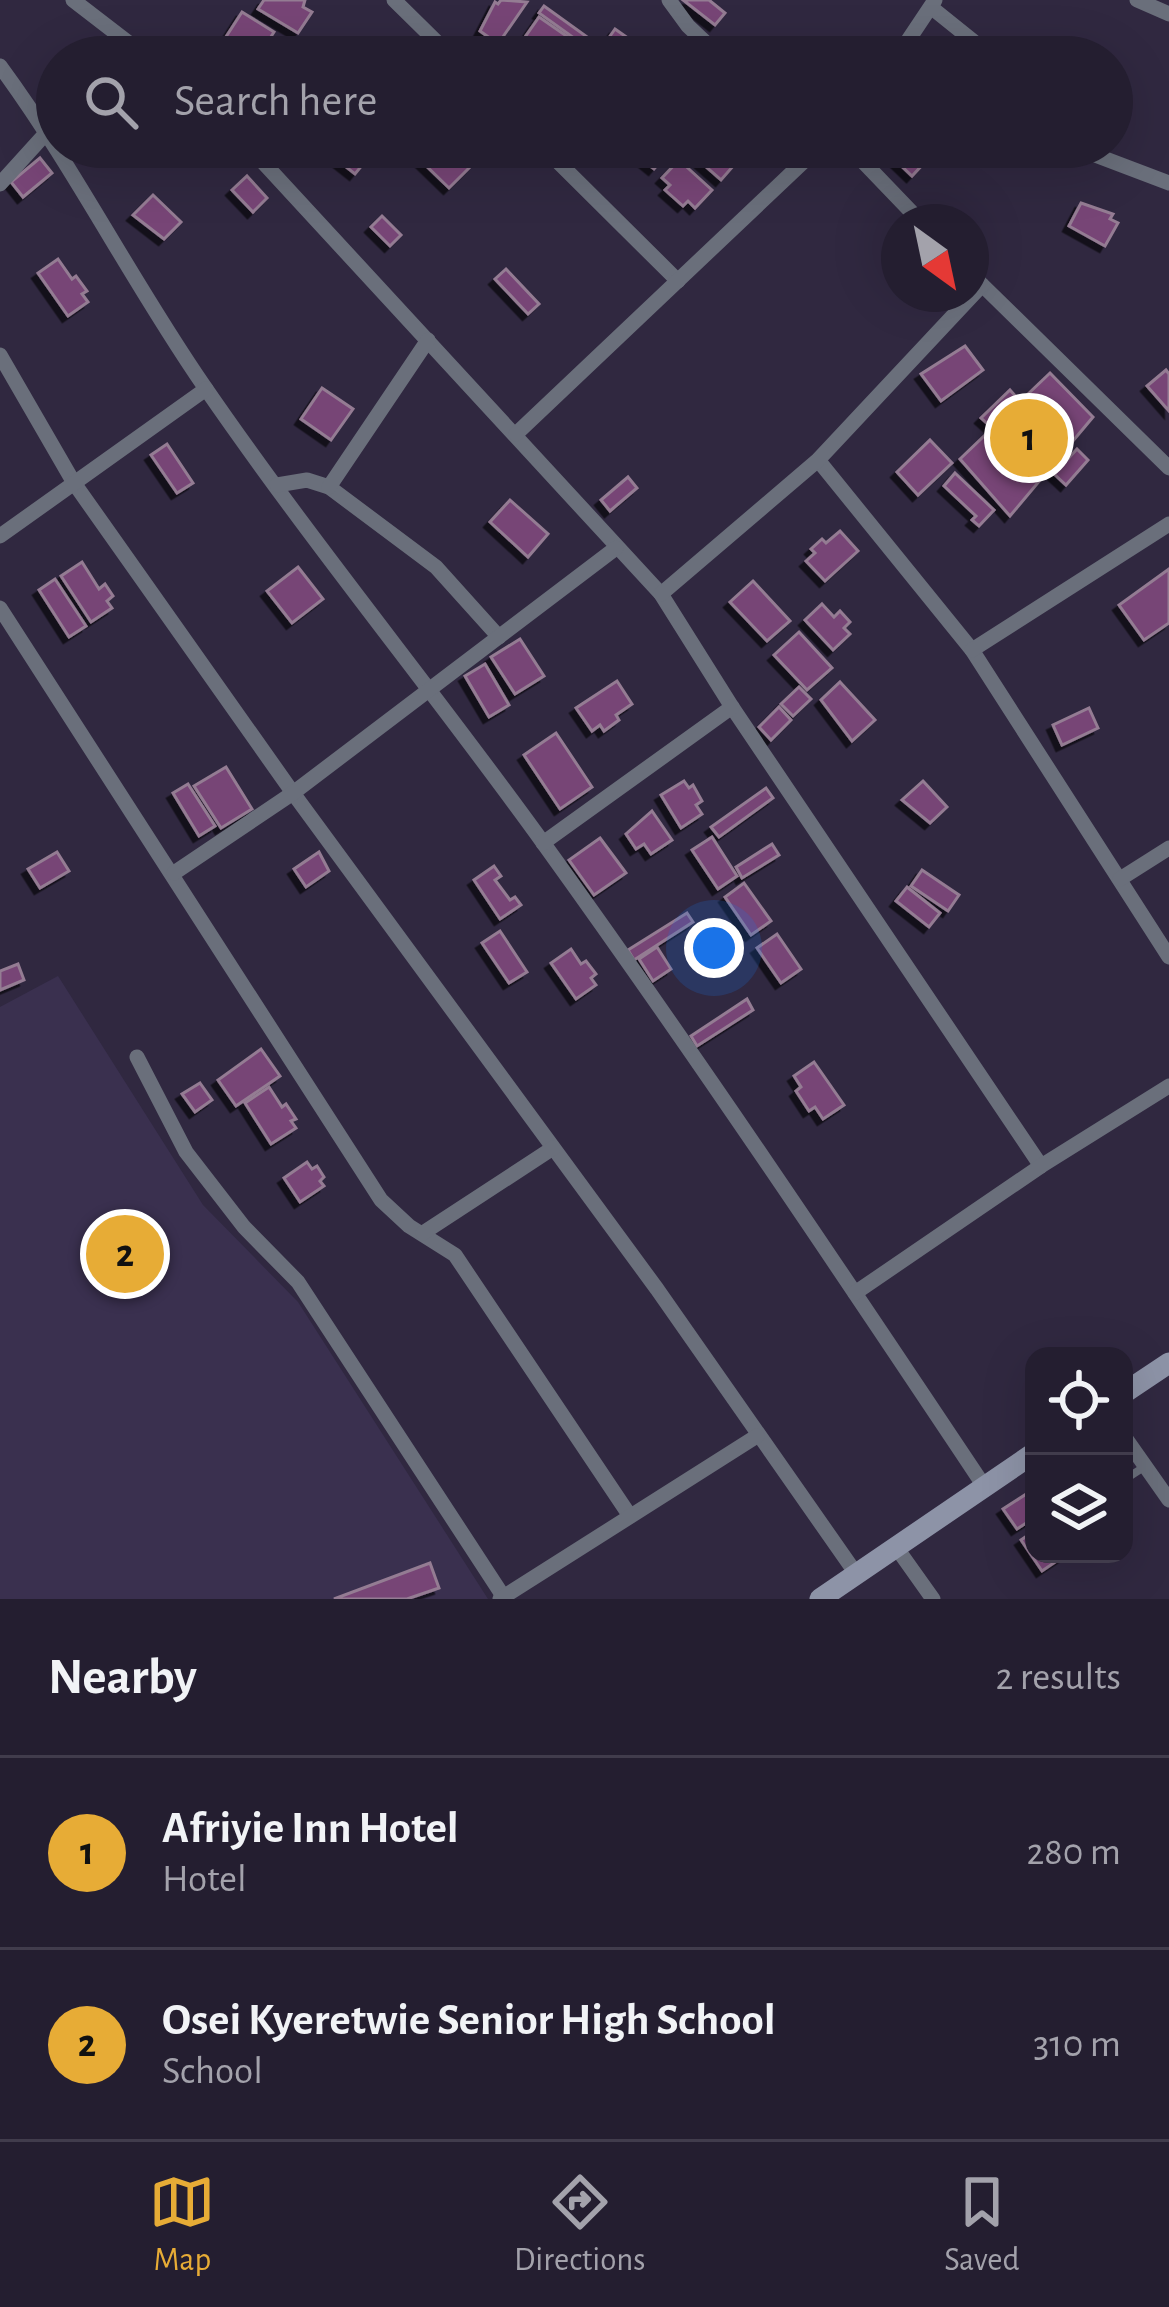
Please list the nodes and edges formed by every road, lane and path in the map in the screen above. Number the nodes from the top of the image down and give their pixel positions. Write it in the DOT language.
graph roads {
  1 [pos="73,0"];
  2 [pos="670,0"];
  3 [pos="1147,2"];
  4 [pos="405,3"];
  5 [pos="934,4"];
  6 [pos="1169,14"];
  7 [pos="110,36"];
  8 [pos="434,36"];
  9 [pos="699,36"];
  10 [pos="912,36"];
  11 [pos="970,36"];
  12 [pos="0,66"];
  13 [pos="36,108"];
  14 [pos="36,144"];
  15 [pos="73,168"];
  16 [pos="268,168"];
  17 [pos="564,168"];
  18 [pos="797,168"];
  19 [pos="869,168"];
  20 [pos="1129,168"];
  21 [pos="1169,183"];
  22 [pos="0,184"];
  23 [pos="904,204"];
  24 [pos="678,281"];
  25 [pos="989,292"];
  26 [pos="947,312"];
  27 [pos="428,340"];
  28 [pos="0,355"];
  29 [pos="206,389"];
  30 [pos="516,434"];
  31 [pos="818,460"];
  32 [pos="1169,468"];
  33 [pos="74,483"];
  34 [pos="277,485"];
  35 [pos="329,488"];
  36 [pos="1169,524"];
  37 [pos="0,536"];
  38 [pos="616,548"];
  39 [pos="661,594"];
  40 [pos="0,608"];
  41 [pos="499,637"];
  42 [pos="972,650"];
  43 [pos="429,690"];
  44 [pos="732,706"];
  45 [pos="293,793"];
  46 [pos="543,843"];
  47 [pos="1169,848"];
  48 [pos="174,873"];
  49 [pos="1120,879"];
  50 [pos="1169,957"];
  51 [pos="137,1057"];
  52 [pos="1169,1085"];
  53 [pos="553,1148"];
  54 [pos="1040,1166"];
  55 [pos="423,1233"];
  56 [pos="855,1293"];
  57 [pos="1169,1363"];
  58 [pos="1133,1387"];
  59 [pos="757,1436"];
  60 [pos="1133,1449"];
  61 [pos="1031,1455"];
  62 [pos="1145,1466"];
  63 [pos="1133,1474"];
  64 [pos="984,1486"];
  65 [pos="1169,1500"];
  66 [pos="630,1516"];
  67 [pos="896,1547"];
  68 [pos="857,1575"];
  69 [pos="503,1598"];
  70 [pos="820,1599"];
  71 [pos="933,1599"];
  1 -- 7 [label="street"];
  2 -- 9 [label="street"];
  3 -- 6 [label="street"];
  4 -- 8 [label="street"];
  5 -- 10 [label="street"];
  5 -- 11 [label="street"];
  12 -- 13 [label="street"];
  14 -- 22 [label="street"];
  15 -- 29 [label="street"];
  16 -- 27 [label="street"];
  17 -- 24 [label="street"];
  18 -- 24 [label="street"];
  19 -- 23 [label="street"];
  20 -- 21 [label="street"];
  24 -- 30 [label="street"];
  25 -- 32 [label="street"];
  26 -- 31 [label="street"];
  27 -- 30 [label="street"];
  27 -- 35 [label="street"];
  28 -- 33 [label="street"];
  29 -- 33 [label="street"];
  29 -- 34 [label="street"];
  30 -- 38 [label="street"];
  31 -- 39 [label="street"];
  31 -- 42 [label="street"];
  33 -- 37 [label="street"];
  33 -- 45 [label="street"];
  34 -- 35 [label="street"];
  34 -- 43 [label="street"];
  35 -- 41 [label="street"];
  36 -- 42 [label="street"];
  38 -- 39 [label="street"];
  38 -- 41 [label="street"];
  39 -- 44 [label="street"];
  40 -- 48 [label="street"];
  41 -- 43 [label="street"];
  42 -- 49 [label="street"];
  43 -- 45 [label="street"];
  43 -- 46 [label="street"];
  44 -- 46 [label="street"];
  44 -- 54 [label="street"];
  45 -- 48 [label="street"];
  45 -- 53 [label="street"];
  46 -- 56 [label="street"];
  47 -- 49 [label="street"];
  48 -- 55 [label="street"];
  49 -- 50 [label="street"];
  51 -- 69 [label="street"];
  52 -- 54 [label="street"];
  53 -- 55 [label="street"];
  53 -- 59 [label="street"];
  54 -- 56 [label="street"];
  55 -- 66 [label="street"];
  56 -- 64 [label="street"];
  57 -- 58 [label="street"];
  59 -- 66 [label="street"];
  59 -- 68 [label="street"];
  60 -- 62 [label="street"];
  61 -- 64 [label="street"];
  62 -- 63 [label="lane"];
  62 -- 65 [label="street"];
  64 -- 67 [label="street"];
  66 -- 69 [label="street"];
  67 -- 68 [label="street"];
  67 -- 71 [label="street"];
  68 -- 70 [label="street"];
}
